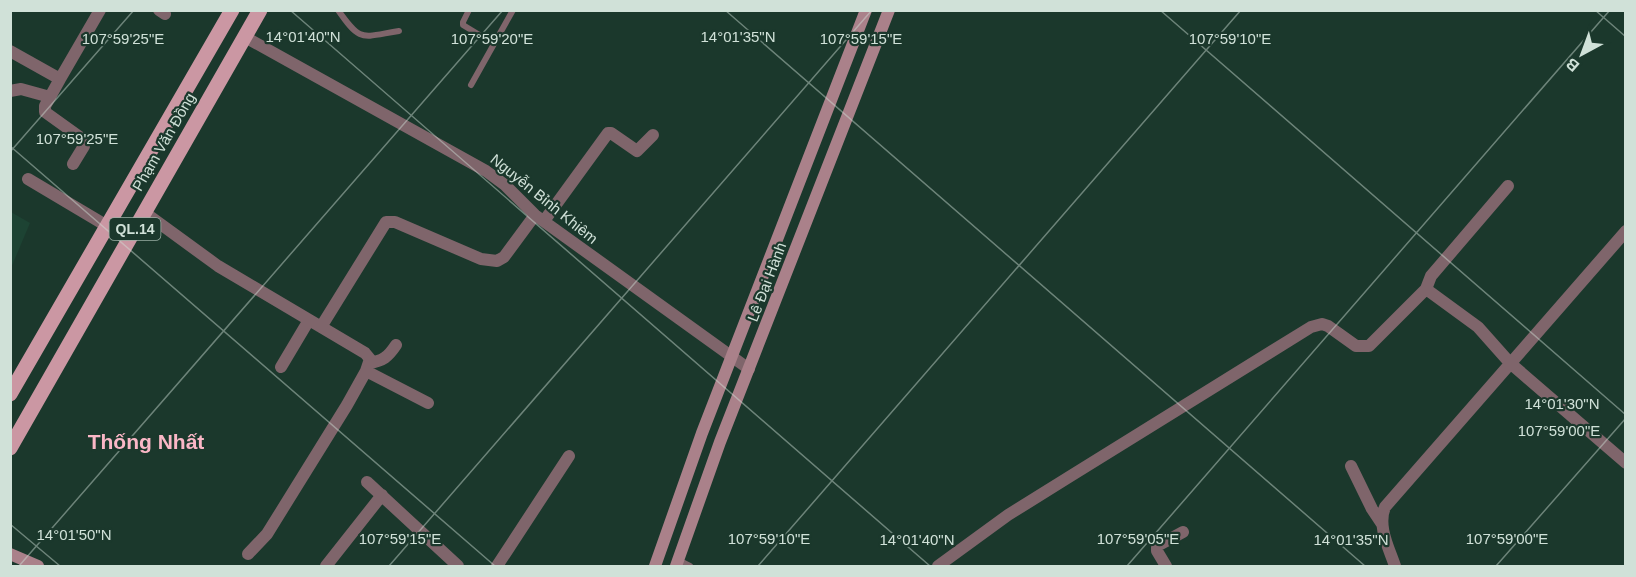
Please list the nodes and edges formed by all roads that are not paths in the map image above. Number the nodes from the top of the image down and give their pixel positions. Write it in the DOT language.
graph roads {
  1 [pos="100,10"];
  2 [pos="232,10"];
  3 [pos="260,10"];
  4 [pos="338,10"];
  5 [pos="469,10"];
  6 [pos="513,10"];
  7 [pos="866,10"];
  8 [pos="889,10"];
  9 [pos="399,31"];
  10 [pos="245,37"];
  11 [pos="486,39"];
  12 [pos="10,51"];
  13 [pos="60,79"];
  14 [pos="471,85"];
  15 [pos="10,92"];
  16 [pos="50,97"];
  17 [pos="653,135"];
  18 [pos="73,164"];
  19 [pos="27,179"];
  20 [pos="1508,186"];
  21 [pos="144,212"];
  22 [pos="540,218"];
  23 [pos="107,226"];
  24 [pos="1626,231"];
  25 [pos="1426,289"];
  26 [pos="309,320"];
  27 [pos="321,327"];
  28 [pos="396,345"];
  29 [pos="731,357"];
  30 [pos="1510,363"];
  31 [pos="281,367"];
  32 [pos="368,367"];
  33 [pos="749,369"];
  34 [pos="10,394"];
  35 [pos="428,403"];
  36 [pos="10,448"];
  37 [pos="569,456"];
  38 [pos="1626,463"];
  39 [pos="1351,465"];
  40 [pos="367,482"];
  41 [pos="382,495"];
  42 [pos="1382,525"];
  43 [pos="1183,532"];
  44 [pos="10,554"];
  45 [pos="248,554"];
  46 [pos="677,563"];
  47 [pos="38,567"];
  48 [pos="326,567"];
  49 [pos="458,567"];
  50 [pos="498,567"];
  51 [pos="655,567"];
  52 [pos="690,567"];
  53 [pos="938,567"];
  54 [pos="1166,567"];
  55 [pos="1395,567"];
  1 -- 13 [label="street"];
  2 -- 23 [label="main road, Phạm Văn Đồng / QL.14"];
  3 -- 10 [label="main road, Phạm Văn Đồng / QL.14"];
  4 -- 9 [label="lane"];
  5 -- 11 [label="lane"];
  6 -- 14 [label="lane"];
  7 -- 29 [label="main road, Lê Đại Hành"];
  8 -- 33 [label="main road, Lê Đại Hành"];
  10 -- 21 [label="main road, Phạm Văn Đồng / QL.14"];
  10 -- 22 [label="street, Nguyễn Bỉnh Khiêm"];
  12 -- 13 [label="street"];
  13 -- 16 [label="street"];
  15 -- 16 [label="street"];
  16 -- 18 [label="street"];
  17 -- 22 [label="street"];
  19 -- 23 [label="street"];
  20 -- 25 [label="street"];
  21 -- 26 [label="street"];
  21 -- 36 [label="main road, Phạm Văn Đồng / QL.14"];
  22 -- 27 [label="street"];
  22 -- 29 [label="street, Nguyễn Bỉnh Khiêm"];
  23 -- 34 [label="main road, Phạm Văn Đồng / QL.14"];
  24 -- 30 [label="street"];
  25 -- 30 [label="street"];
  25 -- 53 [label="street"];
  26 -- 27 [label="street"];
  26 -- 31 [label="street"];
  27 -- 32 [label="street"];
  28 -- 32 [label="street"];
  29 -- 33 [label="street, Nguyễn Bỉnh Khiêm"];
  29 -- 51 [label="main road, Lê Đại Hành"];
  30 -- 38 [label="street"];
  30 -- 42 [label="street"];
  32 -- 35 [label="street"];
  32 -- 45 [label="street"];
  33 -- 46 [label="main road, Lê Đại Hành"];
  37 -- 50 [label="street"];
  39 -- 42 [label="street"];
  40 -- 41 [label="street"];
  41 -- 48 [label="street"];
  41 -- 49 [label="street"];
  42 -- 55 [label="street"];
  43 -- 54 [label="street"];
  44 -- 47 [label="main road"];
  46 -- 52 [label="lane"];
}
